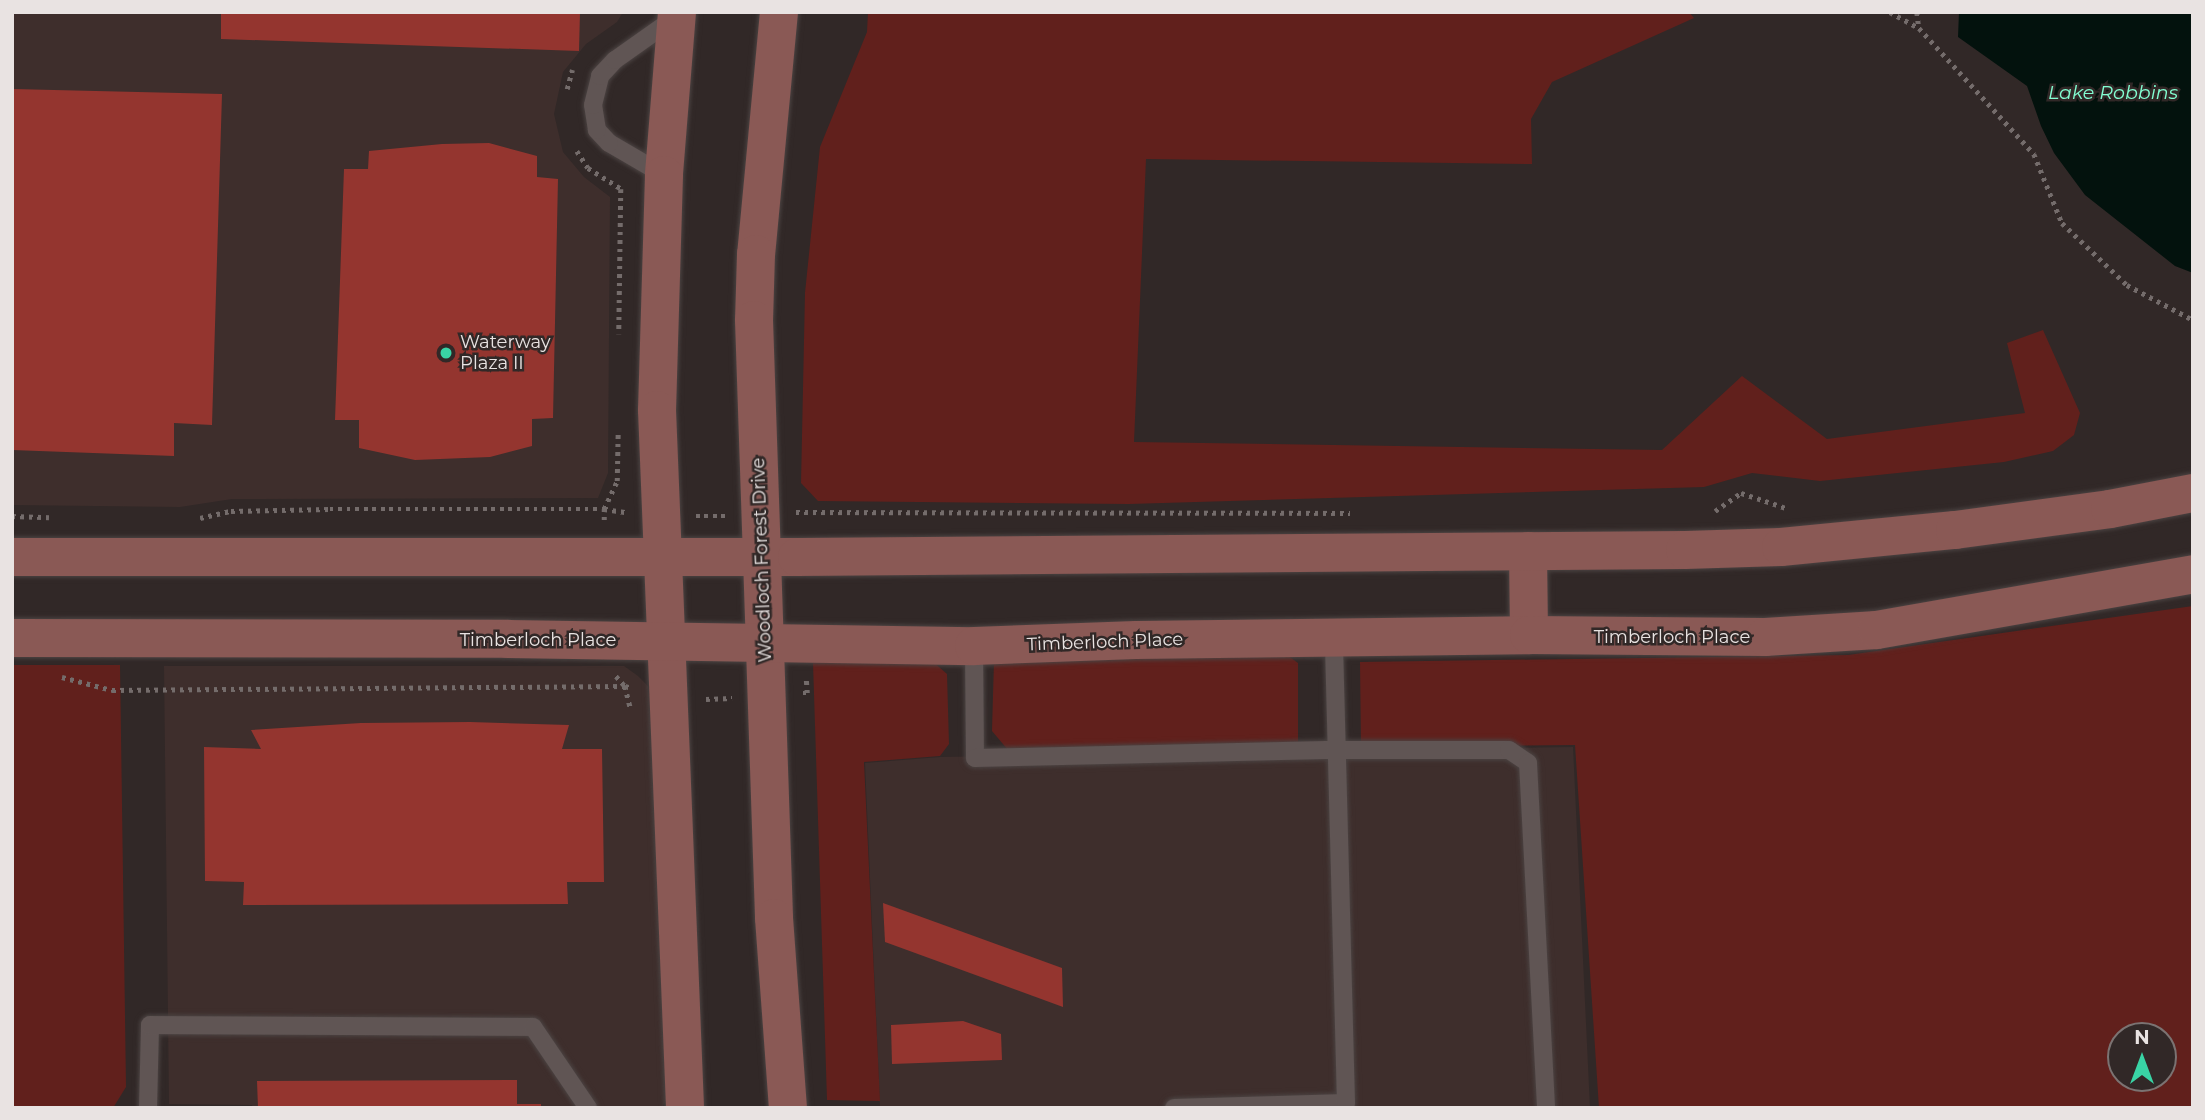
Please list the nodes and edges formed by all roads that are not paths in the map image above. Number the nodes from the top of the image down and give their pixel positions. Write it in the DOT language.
graph roads {
  1 [pos="779,12"];
  2 [pos="676,15"];
  3 [pos="664,174"];
  4 [pos="2193,493"];
  5 [pos="1528,551"];
  6 [pos="12,556"];
  7 [pos="663,556"];
  8 [pos="762,556"];
  9 [pos="2193,574"];
  10 [pos="1529,635"];
  11 [pos="12,638"];
  12 [pos="1334,639"];
  13 [pos="666,641"];
  14 [pos="764,643"];
  15 [pos="974,646"];
  16 [pos="1337,750"];
  17 [pos="148,1108"];
  18 [pos="588,1108"];
  19 [pos="685,1108"];
  20 [pos="788,1108"];
  21 [pos="1174,1108"];
  22 [pos="1546,1108"];
  1 -- 8 [label="street, Woodloch Forest Drive"];
  2 -- 3 [label="street"];
  2 -- 3 [label="lane"];
  3 -- 7 [label="street"];
  4 -- 5 [label="street"];
  5 -- 8 [label="street"];
  5 -- 10 [label="street"];
  6 -- 7 [label="street"];
  7 -- 8 [label="street"];
  7 -- 13 [label="street"];
  8 -- 14 [label="street, Woodloch Forest Drive"];
  9 -- 10 [label="street, Timberloch Place"];
  10 -- 12 [label="street, Timberloch Place"];
  11 -- 13 [label="street, Timberloch Place"];
  12 -- 15 [label="street, Timberloch Place"];
  12 -- 16 [label="lane"];
  13 -- 14 [label="street, Timberloch Place"];
  13 -- 19 [label="street"];
  14 -- 15 [label="street, Timberloch Place"];
  14 -- 20 [label="street, Woodloch Forest Drive"];
  15 -- 16 [label="lane"];
  16 -- 21 [label="lane"];
  16 -- 22 [label="lane"];
  17 -- 18 [label="lane"];
}
